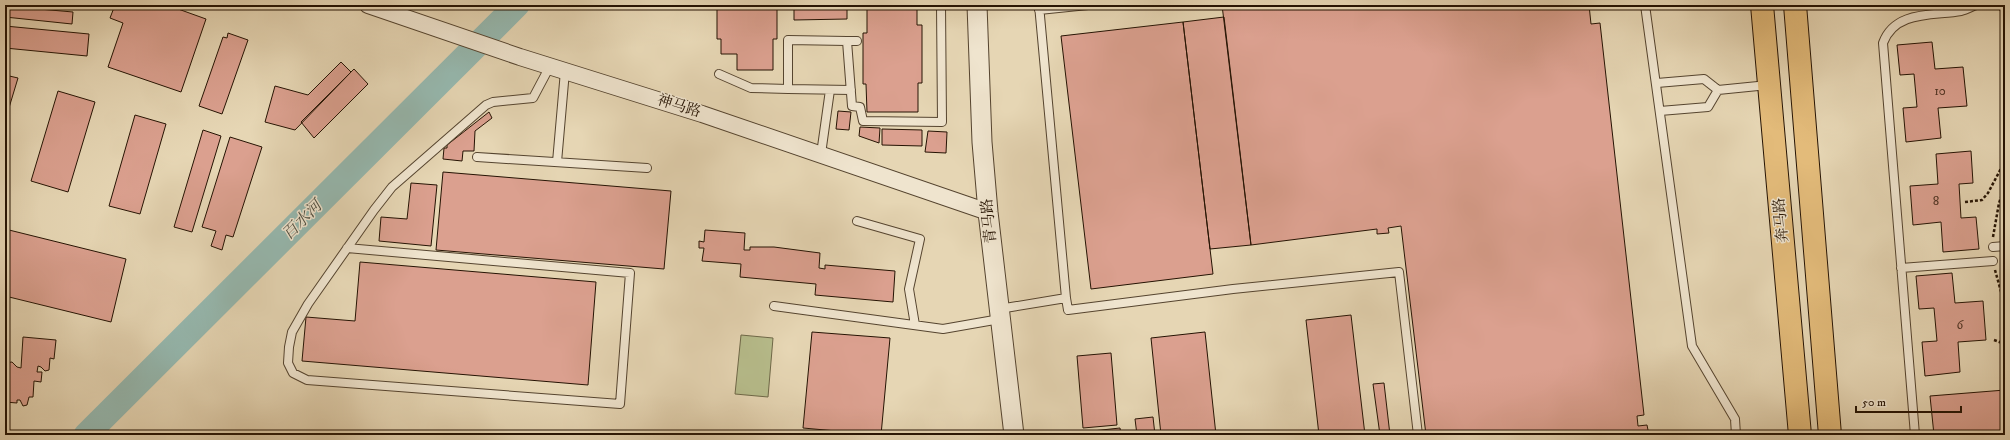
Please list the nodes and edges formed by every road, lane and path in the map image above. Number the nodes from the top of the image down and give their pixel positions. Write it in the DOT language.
graph roads {
  1 [pos="368,5"];
  2 [pos="941,5"];
  3 [pos="977,5"];
  4 [pos="1088,5"];
  5 [pos="1645,5"];
  6 [pos="1762,5"];
  7 [pos="1795,5"];
  8 [pos="1976,5"];
  9 [pos="1998,5"];
  10 [pos="1039,8"];
  11 [pos="2005,18"];
  12 [pos="857,40"];
  13 [pos="847,41"];
  14 [pos="558,69"];
  15 [pos="719,74"];
  16 [pos="1656,83"];
  17 [pos="1769,85"];
  18 [pos="788,89"];
  19 [pos="830,90"];
  20 [pos="851,90"];
  21 [pos="1718,90"];
  22 [pos="1660,111"];
  23 [pos="821,154"];
  24 [pos="477,157"];
  25 [pos="2005,161"];
  26 [pos="557,162"];
  27 [pos="647,168"];
  28 [pos="1965,202"];
  29 [pos="988,212"];
  30 [pos="857,221"];
  31 [pos="2005,246"];
  32 [pos="1993,247"];
  33 [pos="347,248"];
  34 [pos="1993,261"];
  35 [pos="1901,268"];
  36 [pos="1066,298"];
  37 [pos="774,306"];
  38 [pos="1000,314"];
  39 [pos="915,325"];
  40 [pos="1994,340"];
  41 [pos="2005,344"];
  42 [pos="1014,435"];
  43 [pos="1418,435"];
  44 [pos="1736,435"];
  45 [pos="1800,435"];
  46 [pos="1830,435"];
  47 [pos="1915,435"];
  1 -- 14 [label="street, 神马路"];
  2 -- 20 [label="lane"];
  3 -- 29 [label="street, 青马路"];
  4 -- 10 [label="lane"];
  5 -- 16 [label="lane"];
  6 -- 17 [label="main road, 奔马路"];
  7 -- 46 [label="main road, 奔马路"];
  8 -- 35 [label="lane"];
  9 -- 11 [label="path"];
  10 -- 36 [label="lane"];
  12 -- 13 [label="lane"];
  13 -- 18 [label="lane"];
  13 -- 20 [label="lane"];
  14 -- 23 [label="street, 神马路"];
  14 -- 26 [label="lane"];
  14 -- 33 [label="lane"];
  15 -- 18 [label="lane"];
  16 -- 21 [label="lane"];
  16 -- 22 [label="lane"];
  17 -- 21 [label="lane"];
  17 -- 45 [label="main road, 奔马路"];
  18 -- 19 [label="lane"];
  19 -- 20 [label="lane"];
  19 -- 23 [label="lane"];
  21 -- 22 [label="lane"];
  22 -- 44 [label="lane"];
  23 -- 29 [label="street, 神马路"];
  24 -- 26 [label="lane"];
  25 -- 28 [label="path"];
  26 -- 27 [label="lane"];
  29 -- 38 [label="street, 青马路"];
  30 -- 39 [label="lane"];
  31 -- 32 [label="lane"];
  33 -- 33 [label="lane"];
  34 -- 35 [label="lane"];
  35 -- 47 [label="lane"];
  36 -- 38 [label="lane"];
  36 -- 43 [label="lane"];
  37 -- 39 [label="lane"];
  38 -- 39 [label="lane"];
  38 -- 42 [label="street, 青马路"];
  40 -- 41 [label="path"];
}
